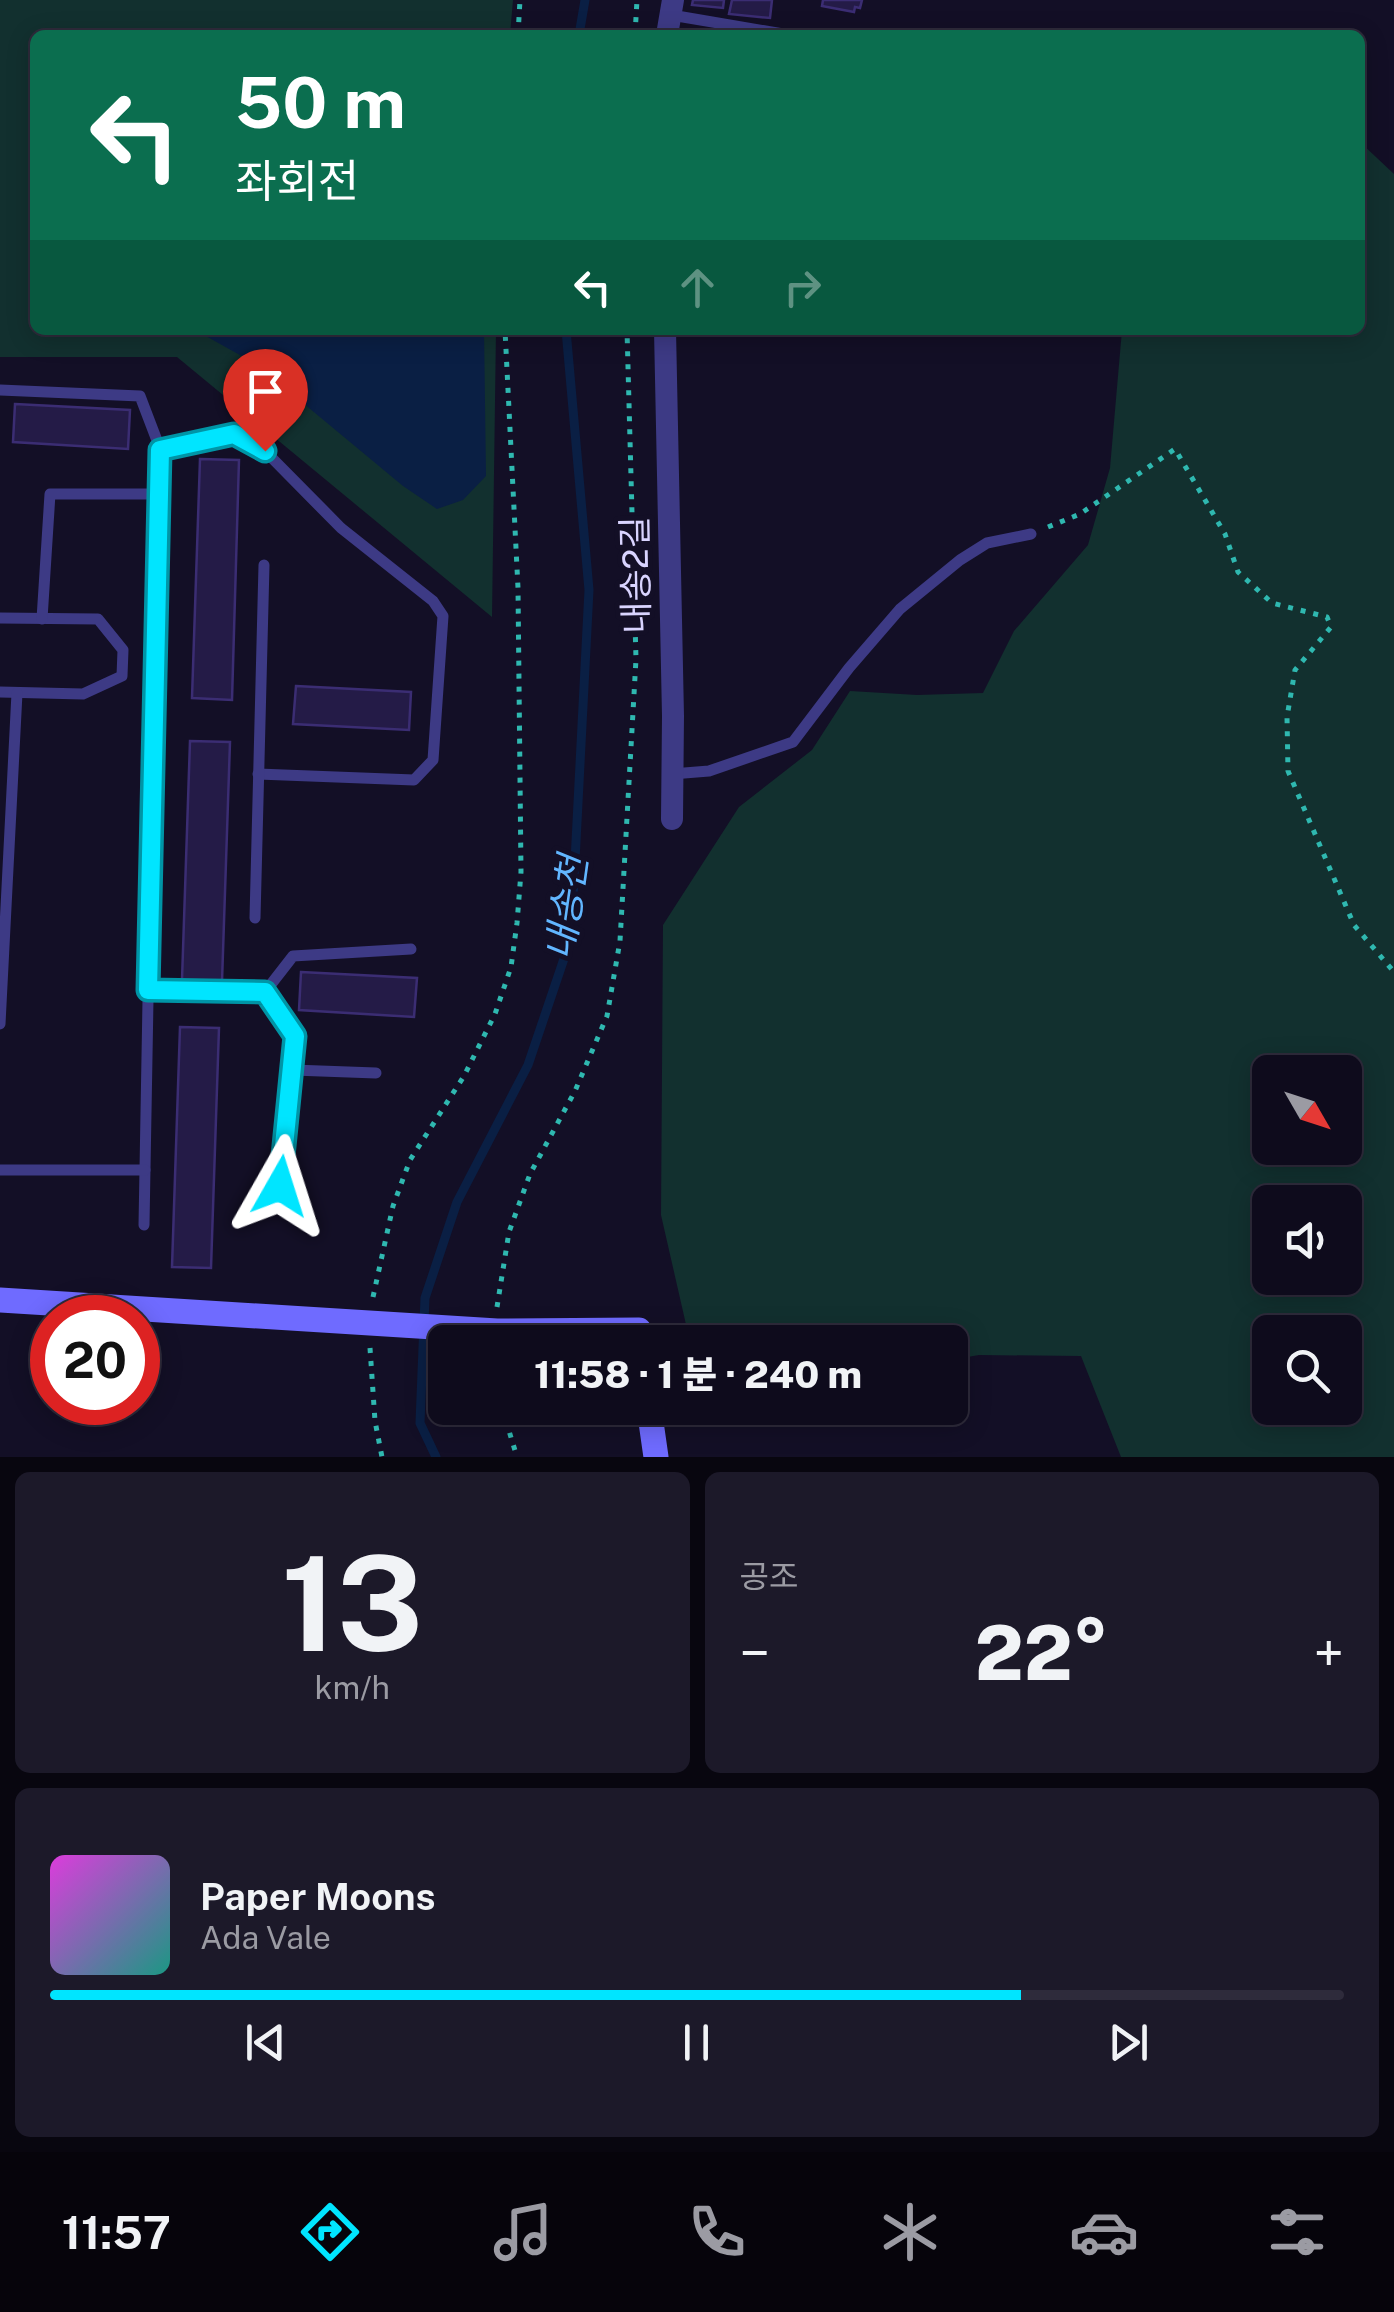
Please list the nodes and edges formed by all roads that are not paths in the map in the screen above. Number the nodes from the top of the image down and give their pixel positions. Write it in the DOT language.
graph roads {
  1 [pos="670,17"];
  2 [pos="756,30"];
  3 [pos="665,335"];
  4 [pos="0,390"];
  5 [pos="160,450"];
  6 [pos="157,494"];
  7 [pos="1031,534"];
  8 [pos="264,564"];
  9 [pos="0,618"];
  10 [pos="42,618"];
  11 [pos="0,692"];
  12 [pos="17,693"];
  13 [pos="258,774"];
  14 [pos="672,774"];
  15 [pos="672,819"];
  16 [pos="255,918"];
  17 [pos="411,948"];
  18 [pos="148,990"];
  19 [pos="265,992"];
  20 [pos="0,1024"];
  21 [pos="292,1070"];
  22 [pos="376,1073"];
  23 [pos="0,1170"];
  24 [pos="145,1170"];
  25 [pos="280,1186"];
  26 [pos="144,1226"];
  27 [pos="0,1300"];
  28 [pos="527,1325"];
  29 [pos="651,1425"];
  30 [pos="656,1457"];
  1 -- 2 [label="lane"];
  3 -- 14 [label="street, 내송2길"];
  4 -- 5 [label="lane"];
  5 -- 6 [label="lane"];
  5 -- 13 [label="lane"];
  6 -- 10 [label="lane"];
  6 -- 18 [label="lane"];
  7 -- 14 [label="lane"];
  8 -- 13 [label="lane"];
  9 -- 10 [label="lane"];
  10 -- 12 [label="lane"];
  11 -- 12 [label="lane"];
  12 -- 20 [label="lane"];
  13 -- 16 [label="lane"];
  14 -- 15 [label="street, 내송2길"];
  17 -- 19 [label="lane"];
  18 -- 19 [label="lane"];
  18 -- 24 [label="lane"];
  19 -- 21 [label="lane"];
  21 -- 22 [label="lane"];
  21 -- 25 [label="lane"];
  23 -- 24 [label="lane"];
  24 -- 26 [label="lane"];
  27 -- 28 [label="street"];
  29 -- 30 [label="street"];
}
